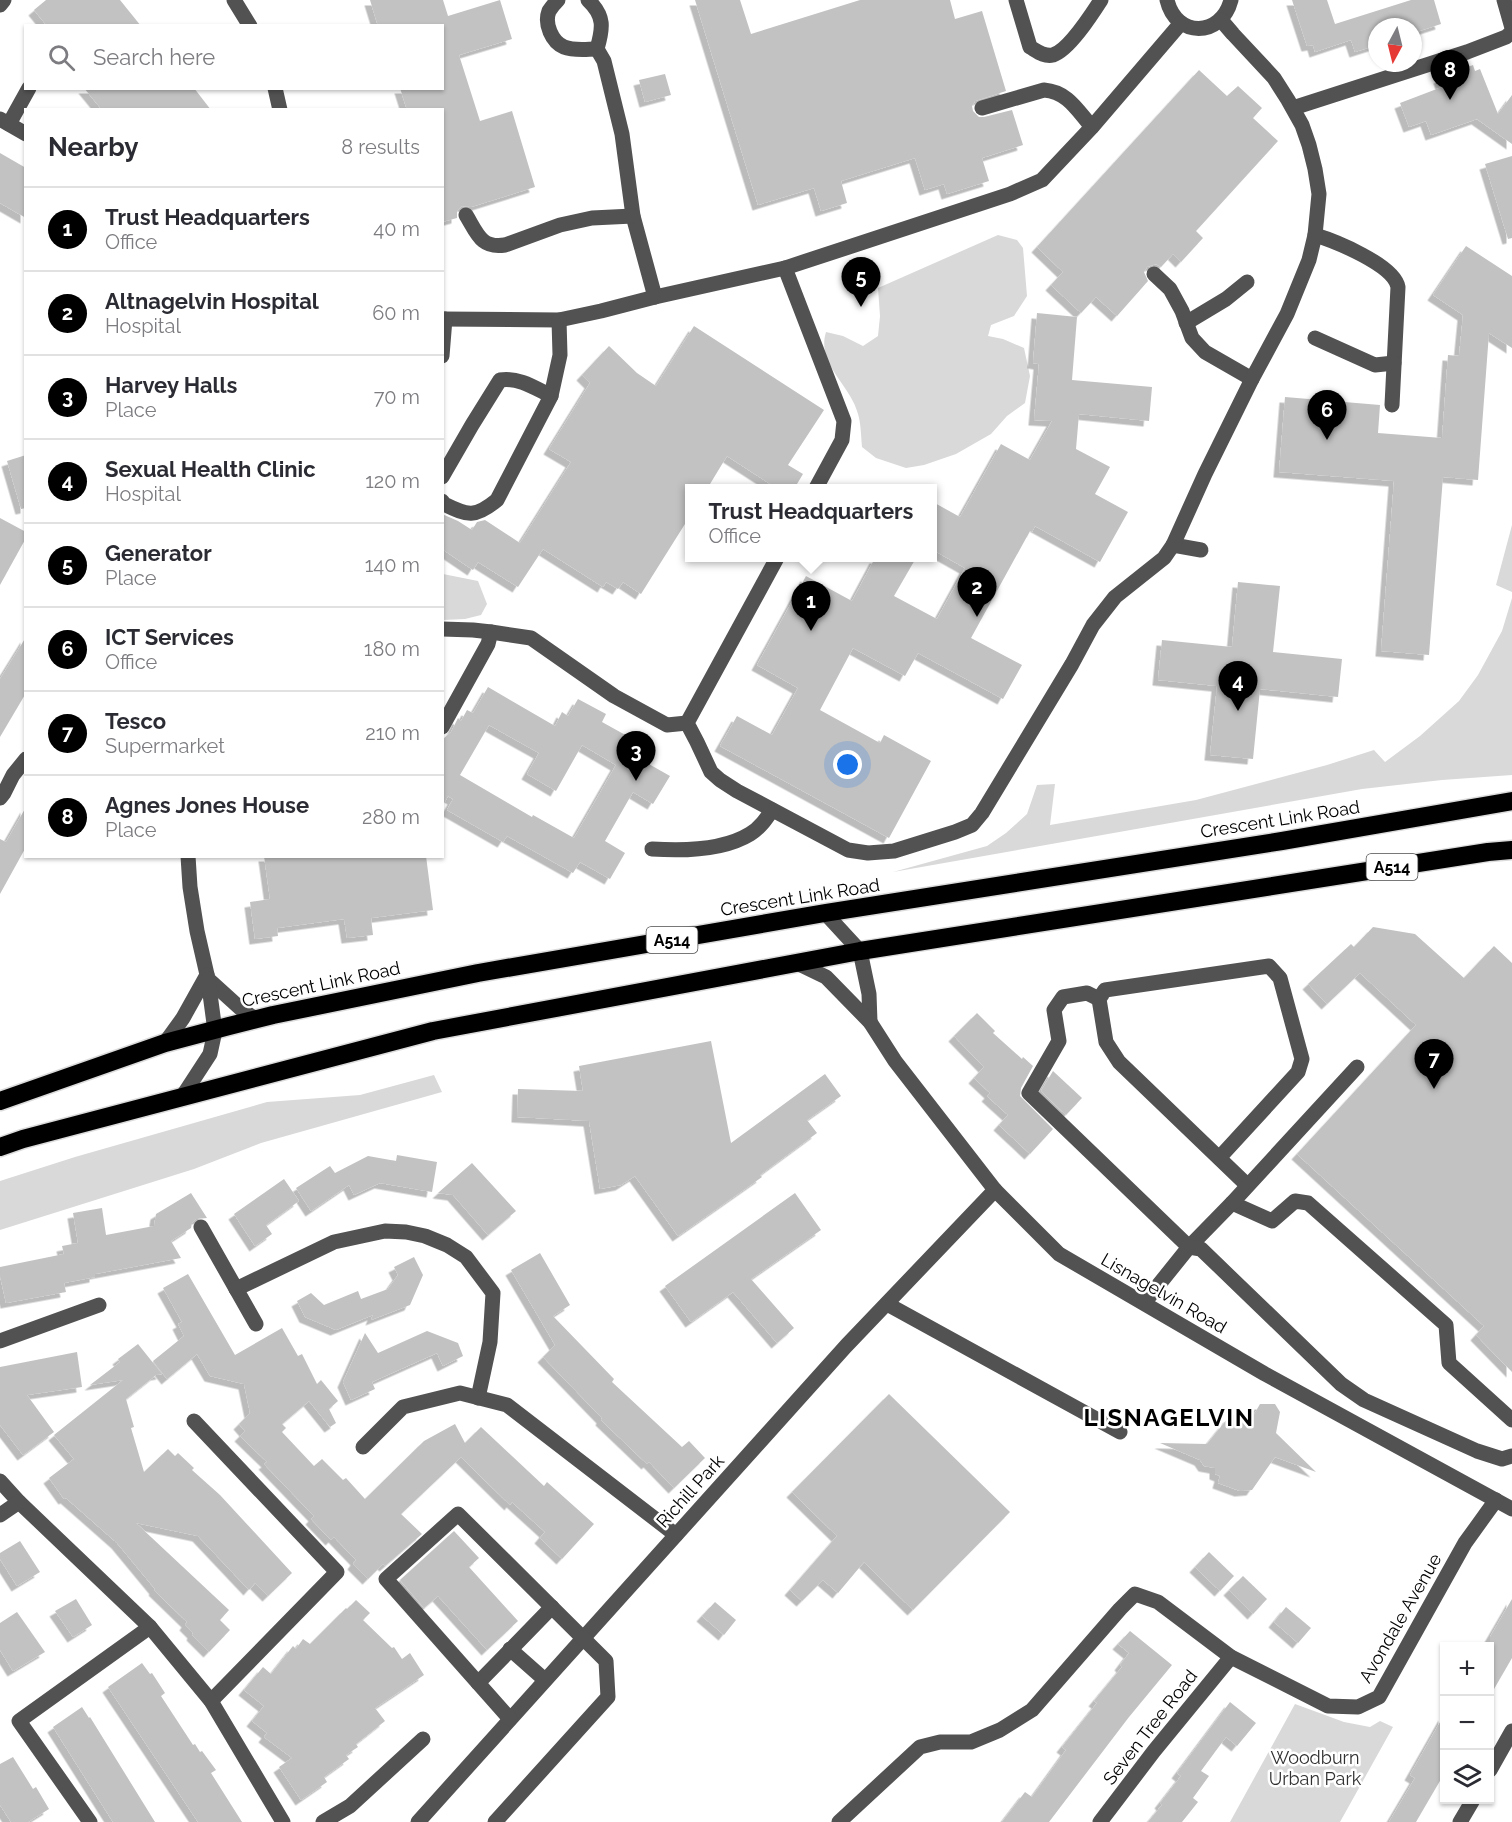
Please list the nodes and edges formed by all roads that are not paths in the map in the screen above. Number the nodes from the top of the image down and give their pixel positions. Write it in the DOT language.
graph roads {
  1 [pos="4,0"];
  2 [pos="234,0"];
  3 [pos="558,0"];
  4 [pos="588,0"];
  5 [pos="1016,0"];
  6 [pos="1101,0"];
  7 [pos="1167,0"];
  8 [pos="1231,0"];
  9 [pos="1504,0"];
  10 [pos="0,5"];
  11 [pos="602,6"];
  12 [pos="1221,20"];
  13 [pos="1181,22"];
  14 [pos="249,24"];
  15 [pos="1512,30"];
  16 [pos="597,49"];
  17 [pos="27,90"];
  18 [pos="275,90"];
  19 [pos="280,108"];
  20 [pos="982,108"];
  21 [pos="1293,108"];
  22 [pos="4,121"];
  23 [pos="1092,127"];
  24 [pos="24,133"];
  25 [pos="466,215"];
  26 [pos="633,216"];
  27 [pos="1315,235"];
  28 [pos="785,268"];
  29 [pos="1154,274"];
  30 [pos="1247,282"];
  31 [pos="654,297"];
  32 [pos="444,319"];
  33 [pos="559,320"];
  34 [pos="1186,323"];
  35 [pos="1315,338"];
  36 [pos="1394,363"];
  37 [pos="1252,379"];
  38 [pos="551,396"];
  39 [pos="1392,405"];
  40 [pos="444,474"];
  41 [pos="819,484"];
  42 [pos="444,504"];
  43 [pos="1173,545"];
  44 [pos="1201,550"];
  45 [pos="775,562"];
  46 [pos="444,629"];
  47 [pos="491,632"];
  48 [pos="444,723"];
  49 [pos="687,723"];
  50 [pos="24,761"];
  51 [pos="0,798"];
  52 [pos="1512,801"];
  53 [pos="772,810"];
  54 [pos="652,849"];
  55 [pos="1512,850"];
  56 [pos="188,858"];
  57 [pos="825,913"];
  58 [pos="860,951"];
  59 [pos="797,963"];
  60 [pos="208,977"];
  61 [pos="1099,999"];
  62 [pos="255,1019"];
  63 [pos="870,1023"];
  64 [pos="215,1031"];
  65 [pos="165,1043"];
  66 [pos="1357,1067"];
  67 [pos="182,1097"];
  68 [pos="0,1101"];
  69 [pos="0,1147"];
  70 [pos="1220,1157"];
  71 [pos="1247,1185"];
  72 [pos="995,1190"];
  73 [pos="1232,1203"];
  74 [pos="201,1227"];
  75 [pos="1195,1248"];
  76 [pos="236,1289"];
  77 [pos="886,1304"];
  78 [pos="1144,1304"];
  79 [pos="99,1305"];
  80 [pos="255,1324"];
  81 [pos="0,1341"];
  82 [pos="478,1398"];
  83 [pos="1512,1420"];
  84 [pos="194,1421"];
  85 [pos="1120,1432"];
  86 [pos="363,1447"];
  87 [pos="1512,1456"];
  88 [pos="0,1481"];
  89 [pos="1496,1500"];
  90 [pos="19,1502"];
  91 [pos="1512,1509"];
  92 [pos="0,1515"];
  93 [pos="676,1535"];
  94 [pos="552,1607"];
  95 [pos="150,1627"];
  96 [pos="583,1638"];
  97 [pos="510,1649"];
  98 [pos="1231,1657"];
  99 [pos="545,1680"];
  100 [pos="478,1683"];
  101 [pos="211,1701"];
  102 [pos="510,1719"];
  103 [pos="1512,1731"];
  104 [pos="423,1739"];
  105 [pos="1494,1763"];
  106 [pos="1471,1804"];
  107 [pos="424,1820"];
  108 [pos="90,1822"];
  109 [pos="283,1822"];
  110 [pos="323,1822"];
  111 [pos="495,1822"];
  112 [pos="839,1822"];
  113 [pos="1100,1822"];
  114 [pos="1460,1822"];
  1 -- 10 [label="street"];
  2 -- 14 [label="street"];
  3 -- 16 [label="street"];
  4 -- 11 [label="street"];
  5 -- 6 [label="street"];
  7 -- 13 [label="street"];
  8 -- 12 [label="street"];
  9 -- 15 [label="street"];
  11 -- 16 [label="street"];
  12 -- 13 [label="street"];
  12 -- 21 [label="street"];
  13 -- 23 [label="street"];
  15 -- 21 [label="street"];
  16 -- 26 [label="street"];
  17 -- 22 [label="street"];
  18 -- 19 [label="street"];
  20 -- 23 [label="street"];
  21 -- 27 [label="street"];
  22 -- 24 [label="street"];
  23 -- 28 [label="street"];
  25 -- 26 [label="street"];
  26 -- 31 [label="street"];
  27 -- 36 [label="street"];
  27 -- 37 [label="street"];
  28 -- 31 [label="street"];
  28 -- 41 [label="street"];
  29 -- 34 [label="street"];
  30 -- 34 [label="street"];
  31 -- 33 [label="street"];
  32 -- 33 [label="street"];
  33 -- 38 [label="street"];
  34 -- 37 [label="street"];
  35 -- 36 [label="street"];
  36 -- 39 [label="street"];
  37 -- 43 [label="street"];
  38 -- 40 [label="street"];
  38 -- 42 [label="street"];
  43 -- 44 [label="street"];
  43 -- 53 [label="street"];
  45 -- 49 [label="street"];
  46 -- 47 [label="street"];
  47 -- 48 [label="street"];
  47 -- 49 [label="street"];
  49 -- 53 [label="street"];
  50 -- 51 [label="street"];
  52 -- 57 [label="highway, Crescent Link Road / A514"];
  53 -- 54 [label="street"];
  55 -- 58 [label="highway, A514"];
  56 -- 60 [label="street"];
  57 -- 58 [label="street"];
  57 -- 62 [label="highway, Crescent Link Road / A514"];
  58 -- 59 [label="highway, A514"];
  58 -- 63 [label="street, Lisnagelvin Road"];
  59 -- 63 [label="street, Lisnagelvin Road"];
  59 -- 67 [label="highway, A514"];
  60 -- 62 [label="street"];
  60 -- 64 [label="street"];
  60 -- 65 [label="street"];
  61 -- 70 [label="street"];
  61 -- 70 [label="street"];
  61 -- 75 [label="street"];
  62 -- 64 [label="highway, Crescent Link Road / A514"];
  63 -- 72 [label="street, Lisnagelvin Road"];
  64 -- 65 [label="highway, Crescent Link Road / A514"];
  64 -- 67 [label="street"];
  65 -- 68 [label="highway, Crescent Link Road / A514"];
  66 -- 71 [label="street"];
  67 -- 69 [label="highway, A514"];
  70 -- 71 [label="street"];
  71 -- 73 [label="street"];
  72 -- 77 [label="street, Richill Park"];
  72 -- 78 [label="street, Lisnagelvin Road"];
  73 -- 75 [label="street"];
  73 -- 83 [label="street"];
  74 -- 76 [label="street"];
  75 -- 78 [label="street"];
  75 -- 87 [label="street"];
  76 -- 80 [label="street"];
  76 -- 82 [label="street"];
  77 -- 85 [label="street"];
  77 -- 93 [label="street, Richill Park"];
  78 -- 89 [label="street, Lisnagelvin Road"];
  79 -- 81 [label="street"];
  82 -- 86 [label="street"];
  82 -- 93 [label="street"];
  84 -- 101 [label="street"];
  88 -- 90 [label="street"];
  89 -- 91 [label="street, Lisnagelvin Road"];
  89 -- 98 [label="street, Avondale Avenue"];
  90 -- 92 [label="street"];
  90 -- 95 [label="street"];
  93 -- 96 [label="street, Richill Park"];
  94 -- 96 [label="street"];
  94 -- 97 [label="street"];
  94 -- 100 [label="street"];
  95 -- 101 [label="street"];
  95 -- 108 [label="street"];
  96 -- 99 [label="street, Richill Park"];
  96 -- 111 [label="street"];
  97 -- 99 [label="street"];
  97 -- 100 [label="street"];
  98 -- 112 [label="street, Avondale Avenue"];
  98 -- 113 [label="street, Seven Tree Road"];
  99 -- 102 [label="street, Richill Park"];
  100 -- 102 [label="street"];
  101 -- 109 [label="street"];
  102 -- 107 [label="street, Richill Park"];
  103 -- 105 [label="street"];
  104 -- 110 [label="street"];
  106 -- 114 [label="street"];
}
